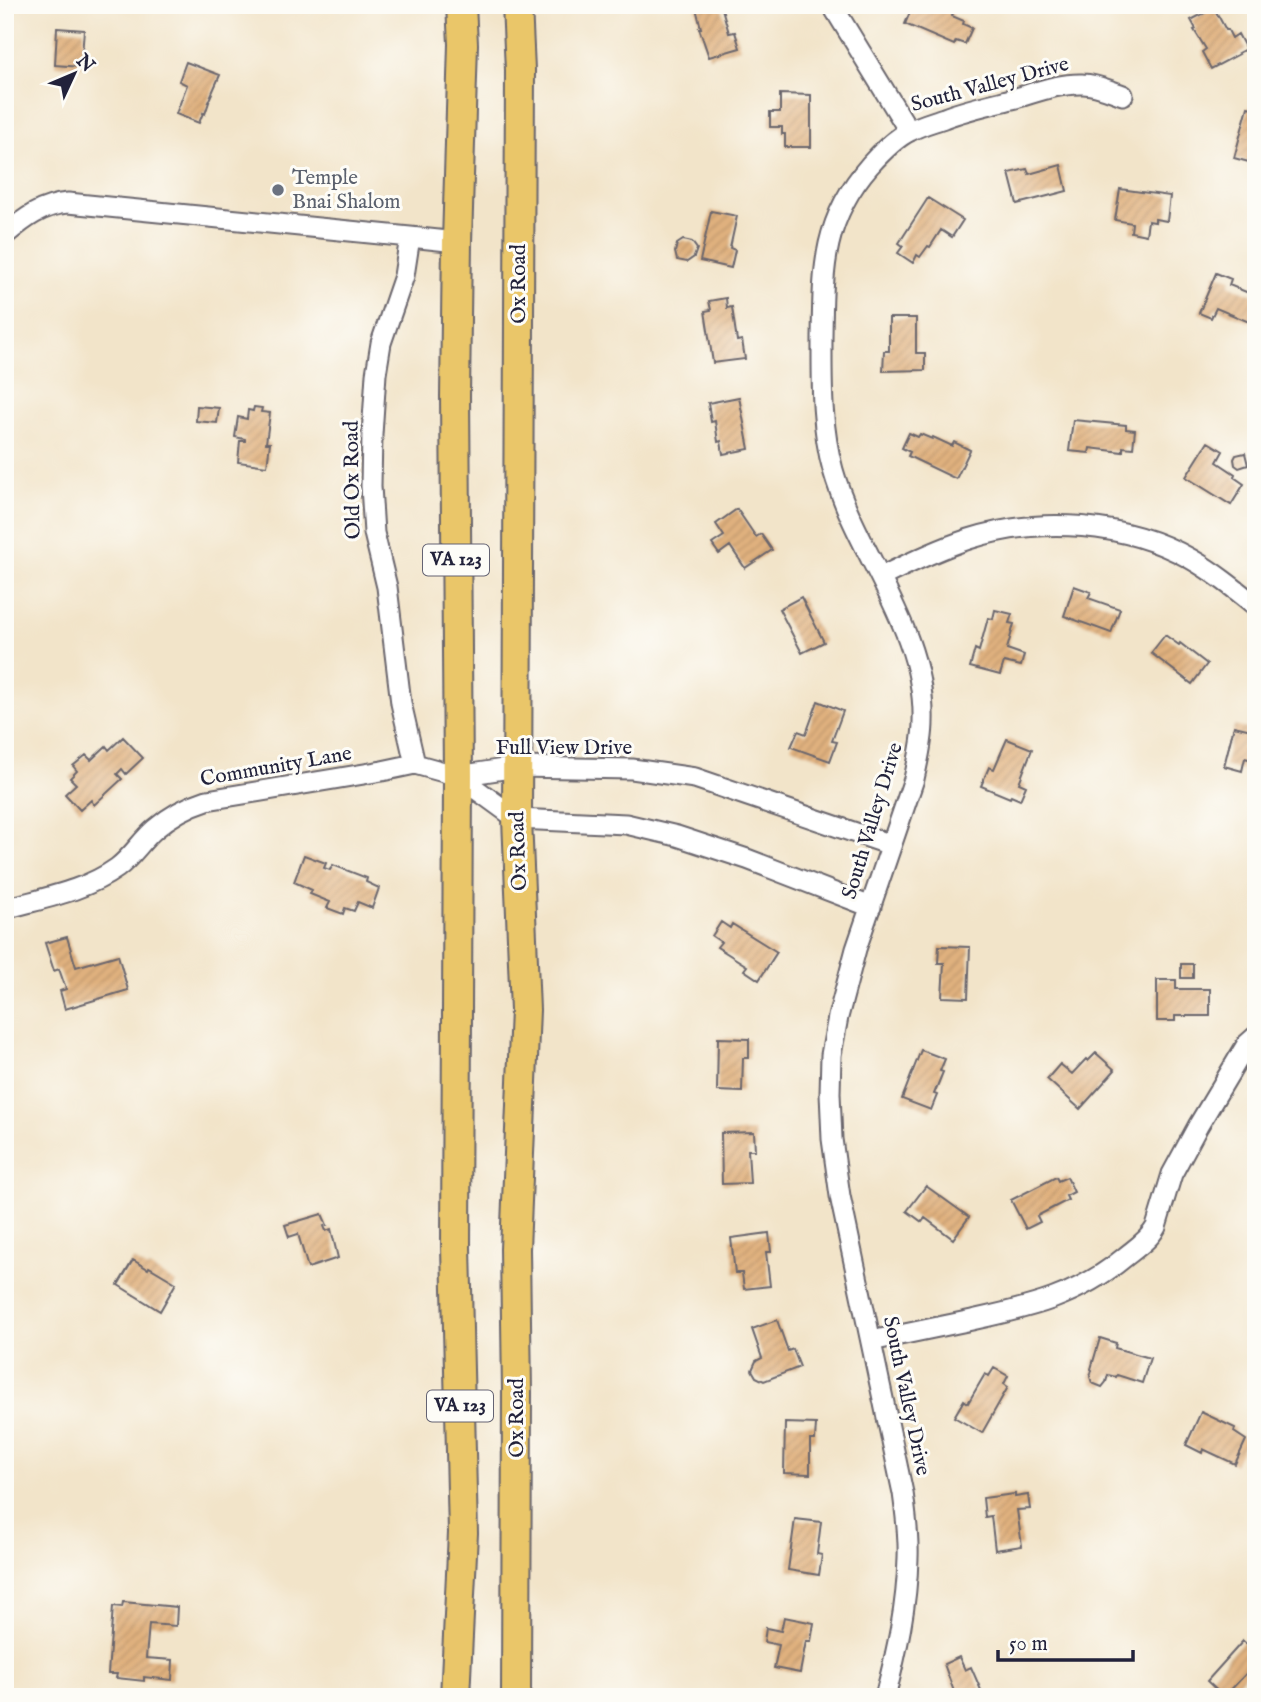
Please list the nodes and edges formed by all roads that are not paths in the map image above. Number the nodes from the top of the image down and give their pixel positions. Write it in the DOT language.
graph roads {
  1 [pos="461,5"];
  2 [pos="517,5"];
  3 [pos="832,5"];
  4 [pos="1123,95"];
  5 [pos="909,131"];
  6 [pos="5,235"];
  7 [pos="411,237"];
  8 [pos="457,242"];
  9 [pos="881,577"];
  10 [pos="1256,606"];
  11 [pos="415,764"];
  12 [pos="517,767"];
  13 [pos="458,776"];
  14 [pos="517,819"];
  15 [pos="891,845"];
  16 [pos="870,907"];
  17 [pos="5,909"];
  18 [pos="1256,1036"];
  19 [pos="871,1341"];
  20 [pos="455,1697"];
  21 [pos="516,1697"];
  22 [pos="885,1697"];
  1 -- 8 [label="highway, VA 123"];
  2 -- 12 [label="highway, Ox Road / VA 123"];
  3 -- 5 [label="street"];
  4 -- 5 [label="street, South Valley Drive"];
  5 -- 9 [label="street, South Valley Drive"];
  6 -- 7 [label="street"];
  7 -- 8 [label="street"];
  7 -- 11 [label="street, Old Ox Road"];
  8 -- 13 [label="highway, VA 123"];
  9 -- 10 [label="street"];
  9 -- 15 [label="street, South Valley Drive"];
  11 -- 13 [label="street, Community Lane"];
  11 -- 17 [label="street, Community Lane"];
  12 -- 13 [label="street, Full View Drive"];
  12 -- 14 [label="highway, Ox Road / VA 123"];
  12 -- 15 [label="street, Full View Drive"];
  13 -- 14 [label="street"];
  13 -- 20 [label="highway, VA 123"];
  14 -- 16 [label="street"];
  14 -- 21 [label="highway, Ox Road / VA 123"];
  15 -- 16 [label="street, South Valley Drive"];
  16 -- 19 [label="street, South Valley Drive"];
  18 -- 19 [label="street"];
  19 -- 22 [label="street, South Valley Drive"];
}
